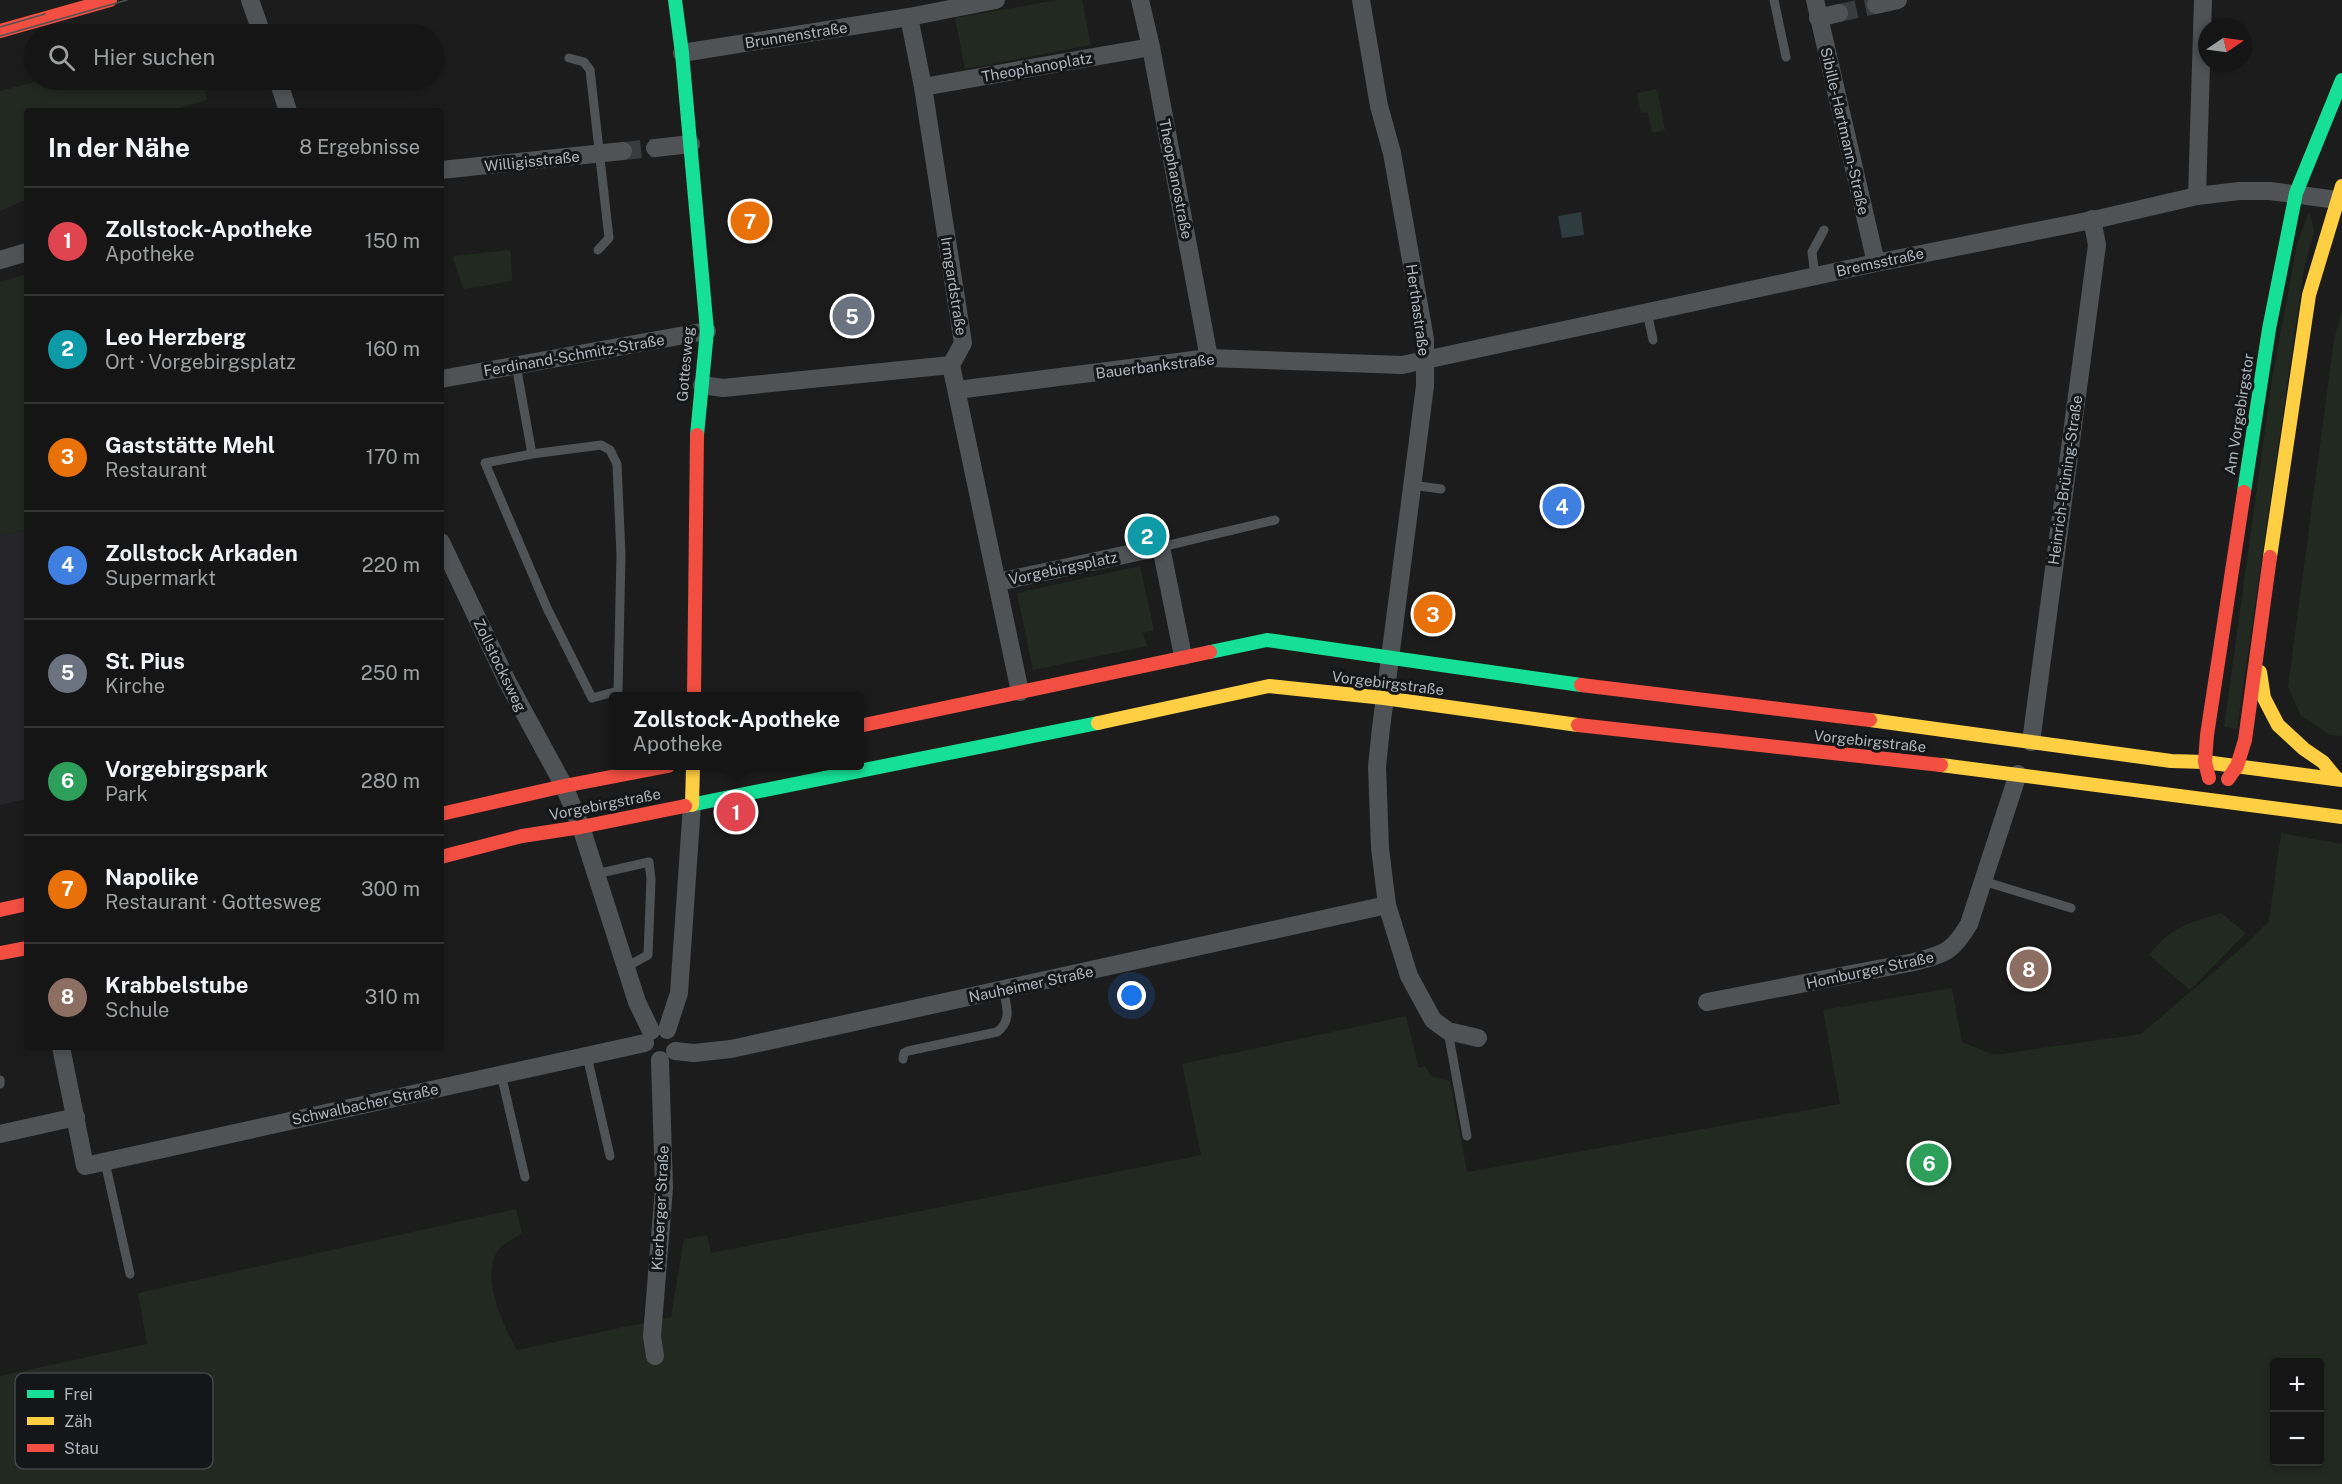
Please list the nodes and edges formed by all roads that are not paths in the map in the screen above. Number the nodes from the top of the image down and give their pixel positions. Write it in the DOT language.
graph roads {
  1 [pos="110,0"];
  2 [pos="250,0"];
  3 [pos="675,0"];
  4 [pos="996,0"];
  5 [pos="1140,0"];
  6 [pos="1361,0"];
  7 [pos="1774,0"];
  8 [pos="1898,0"];
  9 [pos="2203,0"];
  10 [pos="1876,5"];
  11 [pos="1816,9"];
  12 [pos="1839,14"];
  13 [pos="909,17"];
  14 [pos="24,24"];
  15 [pos="25,24"];
  16 [pos="258,24"];
  17 [pos="0,31"];
  18 [pos="1151,47"];
  19 [pos="682,53"];
  20 [pos="1786,57"];
  21 [pos="569,58"];
  22 [pos="2342,80"];
  23 [pos="922,87"];
  24 [pos="281,90"];
  25 [pos="285,108"];
  26 [pos="691,144"];
  27 [pos="655,148"];
  28 [pos="623,151"];
  29 [pos="600,153"];
  30 [pos="444,170"];
  31 [pos="2340,193"];
  32 [pos="2296,194"];
  33 [pos="2197,196"];
  34 [pos="2092,219"];
  35 [pos="1824,230"];
  36 [pos="598,250"];
  37 [pos="24,253"];
  38 [pos="0,260"];
  39 [pos="1876,263"];
  40 [pos="1815,276"];
  41 [pos="1647,312"];
  42 [pos="707,331"];
  43 [pos="1653,340"];
  44 [pos="1209,358"];
  45 [pos="1426,362"];
  46 [pos="516,365"];
  47 [pos="951,365"];
  48 [pos="444,378"];
  49 [pos="702,385"];
  50 [pos="957,390"];
  51 [pos="532,454"];
  52 [pos="1413,486"];
  53 [pos="1441,489"];
  54 [pos="1275,520"];
  55 [pos="1161,547"];
  56 [pos="444,548"];
  57 [pos="998,582"];
  58 [pos="2256,648"];
  59 [pos="1184,656"];
  60 [pos="1390,658"];
  61 [pos="614,692"];
  62 [pos="694,692"];
  63 [pos="1020,692"];
  64 [pos="609,693"];
  65 [pos="1384,698"];
  66 [pos="864,725"];
  67 [pos="2031,742"];
  68 [pos="2205,762"];
  69 [pos="2237,766"];
  70 [pos="643,770"];
  71 [pos="693,770"];
  72 [pos="2018,774"];
  73 [pos="2340,779"];
  74 [pos="564,786"];
  75 [pos="2214,799"];
  76 [pos="692,805"];
  77 [pos="444,813"];
  78 [pos="2342,817"];
  79 [pos="581,827"];
  80 [pos="444,856"];
  81 [pos="596,874"];
  82 [pos="1983,880"];
  83 [pos="24,905"];
  84 [pos="1386,905"];
  85 [pos="2071,908"];
  86 [pos="0,910"];
  87 [pos="24,949"];
  88 [pos="0,953"];
  89 [pos="626,967"];
  90 [pos="1003,990"];
  91 [pos="1707,1002"];
  92 [pos="1448,1031"];
  93 [pos="654,1035"];
  94 [pos="1478,1038"];
  95 [pos="62,1050"];
  96 [pos="587,1056"];
  97 [pos="668,1056"];
  98 [pos="903,1059"];
  99 [pos="501,1074"];
  100 [pos="76,1117"];
  101 [pos="0,1134"];
  102 [pos="1467,1136"];
  103 [pos="610,1156"];
  104 [pos="105,1162"];
  105 [pos="525,1177"];
  106 [pos="130,1274"];
  107 [pos="655,1356"];
  1 -- 15 [label="main road"];
  2 -- 16 [label="street"];
  3 -- 19 [label="main road, Gottesweg"];
  4 -- 13 [label="street"];
  5 -- 18 [label="street, Theophanostraße"];
  6 -- 45 [label="street, Herthastraße"];
  7 -- 20 [label="lane"];
  8 -- 10 [label="street"];
  9 -- 33 [label="street"];
  11 -- 12 [label="street"];
  11 -- 39 [label="street, Sibille-Hartmann-Straße"];
  13 -- 19 [label="street, Brunnenstraße"];
  13 -- 23 [label="street, Irmgardstraße"];
  14 -- 17 [label="main road"];
  18 -- 23 [label="street, Theophanoplatz"];
  18 -- 44 [label="street, Theophanostraße"];
  19 -- 26 [label="main road, Gottesweg"];
  21 -- 29 [label="lane"];
  22 -- 32 [label="main road, Am Vorgebirgstor"];
  23 -- 47 [label="street, Irmgardstraße"];
  24 -- 25 [label="street"];
  26 -- 27 [label="street"];
  26 -- 42 [label="main road, Gottesweg"];
  28 -- 29 [label="street, Willigisstraße"];
  29 -- 30 [label="street, Willigisstraße"];
  29 -- 36 [label="lane"];
  31 -- 32 [label="street, Bremsstraße"];
  31 -- 58 [label="main road"];
  32 -- 33 [label="street, Bremsstraße"];
  32 -- 68 [label="main road, Am Vorgebirgstor"];
  33 -- 34 [label="street, Bremsstraße"];
  34 -- 39 [label="street, Bremsstraße"];
  34 -- 67 [label="street, Heinrich-Brüning-Straße"];
  35 -- 40 [label="lane"];
  37 -- 38 [label="street"];
  39 -- 40 [label="street, Bremsstraße"];
  40 -- 41 [label="street, Bremsstraße"];
  41 -- 43 [label="lane"];
  41 -- 45 [label="street, Bremsstraße"];
  42 -- 46 [label="street, Ferdinand-Schmitz-Straße"];
  42 -- 49 [label="main road, Gottesweg"];
  44 -- 45 [label="street, Bauerbankstraße"];
  44 -- 50 [label="street, Bauerbankstraße"];
  45 -- 52 [label="street, Herthastraße"];
  46 -- 48 [label="street, Ferdinand-Schmitz-Straße"];
  46 -- 51 [label="lane"];
  47 -- 49 [label="street"];
  47 -- 50 [label="street"];
  49 -- 62 [label="main road, Gottesweg"];
  50 -- 57 [label="street"];
  51 -- 61 [label="lane"];
  51 -- 64 [label="lane"];
  52 -- 53 [label="lane"];
  52 -- 60 [label="street, Herthastraße"];
  54 -- 55 [label="lane"];
  55 -- 57 [label="street, Vorgebirgsplatz"];
  55 -- 59 [label="street"];
  56 -- 74 [label="street, Zollstocksweg"];
  57 -- 63 [label="street"];
  58 -- 69 [label="main road"];
  58 -- 73 [label="main road"];
  59 -- 60 [label="main road, Vorgebirgstraße"];
  59 -- 63 [label="main road, Vorgebirgstraße"];
  60 -- 65 [label="street"];
  60 -- 67 [label="main road, Vorgebirgstraße"];
  63 -- 66 [label="main road, Vorgebirgstraße"];
  65 -- 72 [label="main road, Vorgebirgstraße"];
  65 -- 76 [label="main road, Vorgebirgstraße"];
  65 -- 84 [label="street"];
  67 -- 68 [label="main road, Vorgebirgstraße"];
  68 -- 69 [label="main road, Vorgebirgstraße"];
  68 -- 75 [label="main road, Am Vorgebirgstor"];
  69 -- 73 [label="main road, Vorgebirgstraße"];
  69 -- 75 [label="main road"];
  70 -- 74 [label="main road, Vorgebirgstraße"];
  71 -- 76 [label="main road"];
  72 -- 75 [label="main road, Vorgebirgstraße"];
  72 -- 82 [label="street, Homburger Straße"];
  74 -- 77 [label="main road, Vorgebirgstraße"];
  74 -- 79 [label="street, Kierberger Straße"];
  75 -- 78 [label="main road, Vorgebirgstraße"];
  76 -- 79 [label="main road, Vorgebirgstraße"];
  76 -- 93 [label="street"];
  79 -- 80 [label="main road, Vorgebirgstraße"];
  79 -- 81 [label="street, Kierberger Straße"];
  81 -- 89 [label="street, Kierberger Straße"];
  81 -- 89 [label="lane"];
  82 -- 85 [label="lane"];
  82 -- 91 [label="street, Homburger Straße"];
  83 -- 86 [label="main road"];
  84 -- 90 [label="street, Nauheimer Straße"];
  84 -- 92 [label="street"];
  87 -- 88 [label="main road"];
  89 -- 93 [label="street, Kierberger Straße"];
  90 -- 97 [label="street, Nauheimer Straße"];
  90 -- 98 [label="lane"];
  92 -- 94 [label="street"];
  92 -- 102 [label="lane"];
  93 -- 96 [label="street, Schwalbacher Straße"];
  93 -- 97 [label="street, Kierberger Straße"];
  93 -- 97 [label="street, Kierberger Straße"];
  95 -- 100 [label="street"];
  96 -- 99 [label="street, Schwalbacher Straße"];
  96 -- 103 [label="lane"];
  97 -- 107 [label="street, Kierberger Straße"];
  99 -- 104 [label="street, Schwalbacher Straße"];
  99 -- 105 [label="lane"];
  100 -- 101 [label="street"];
  100 -- 104 [label="street, Schwalbacher Straße"];
  104 -- 106 [label="lane"];
}
